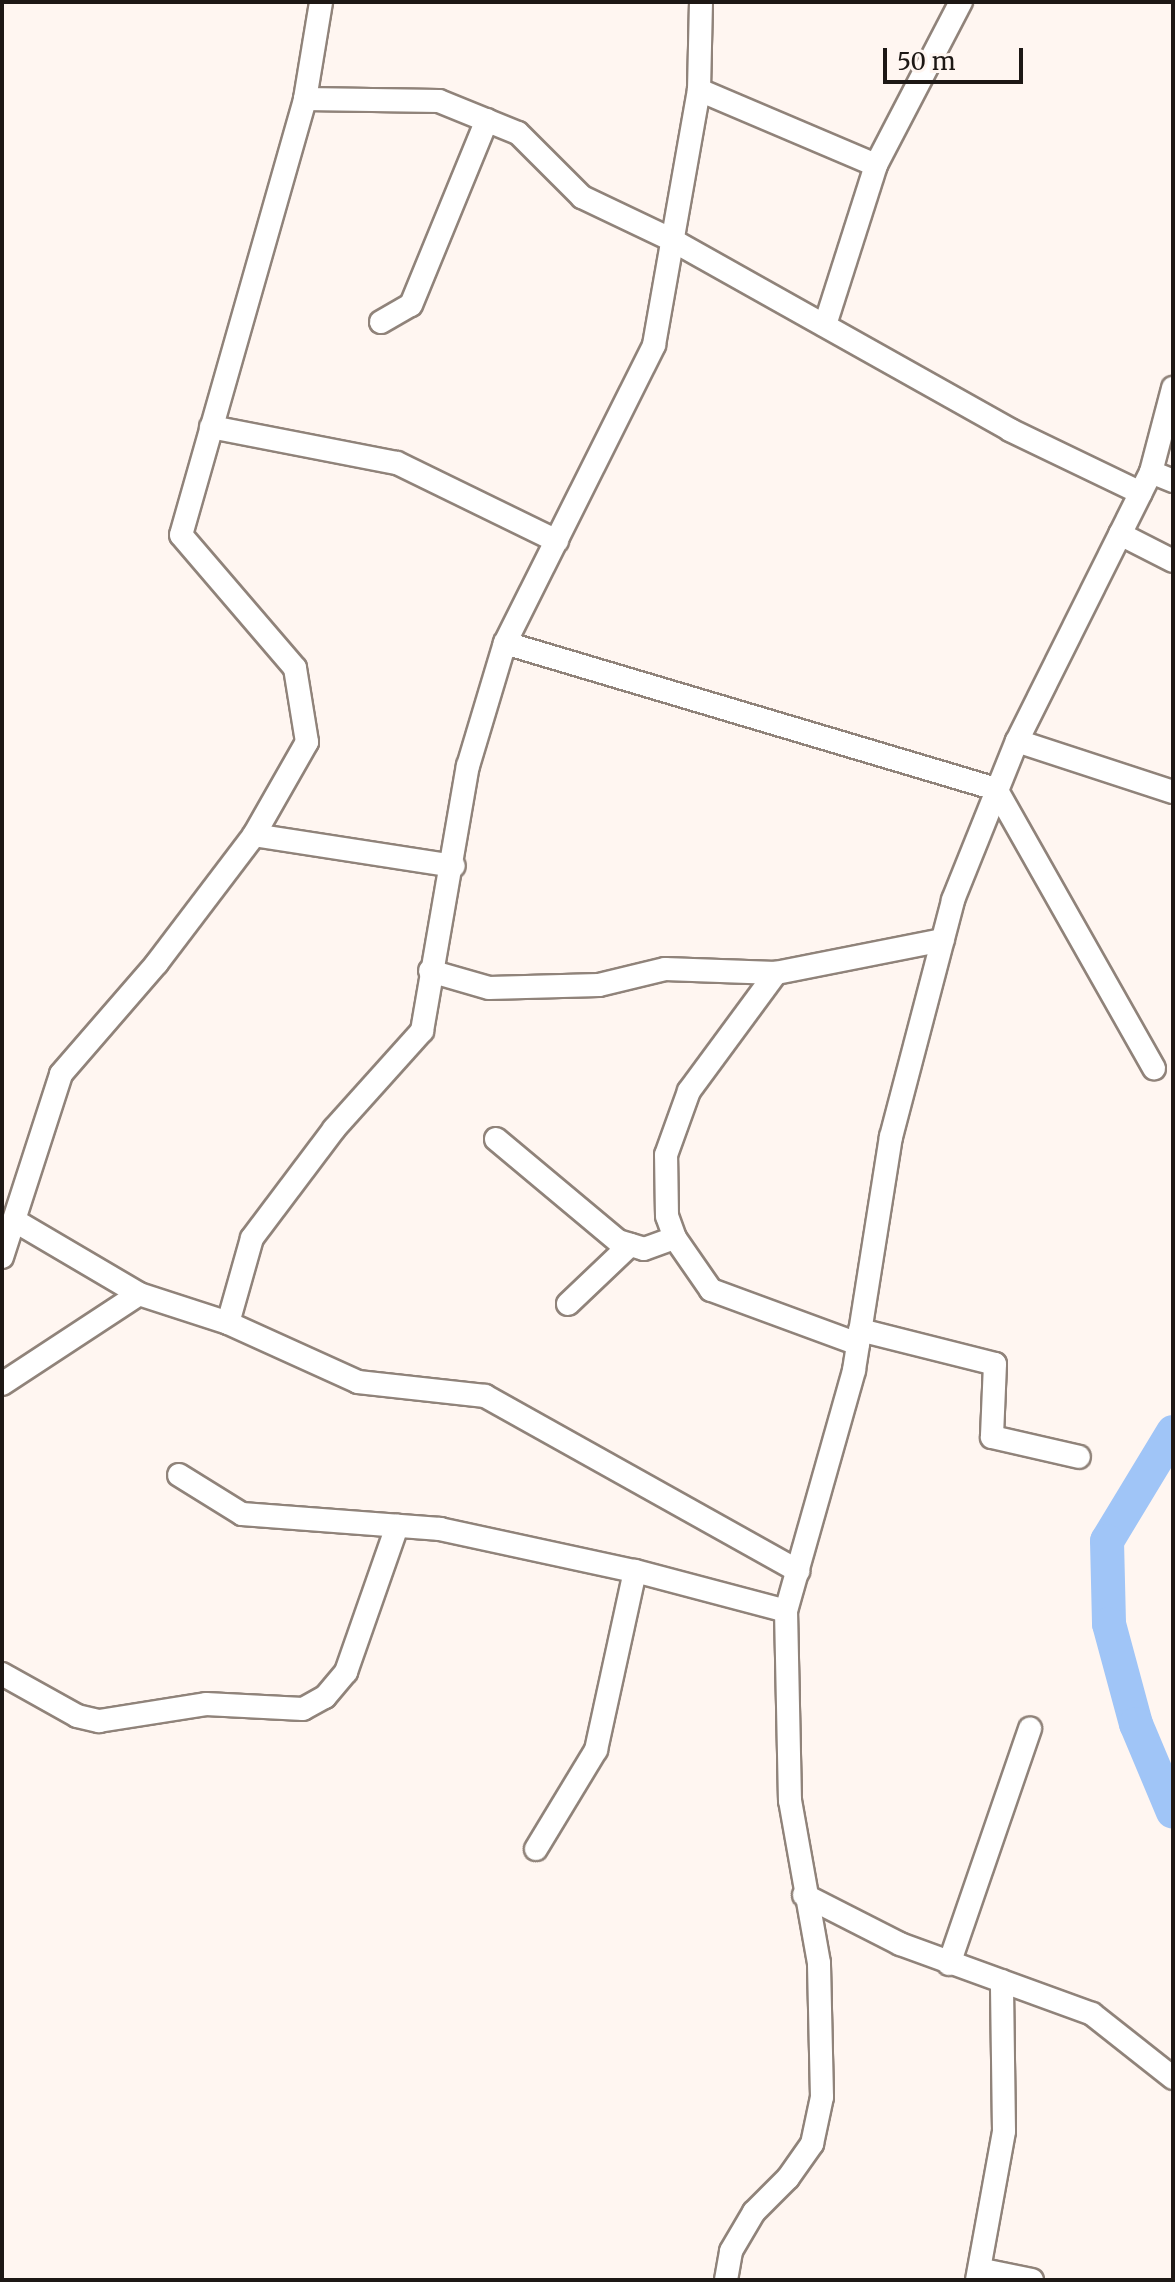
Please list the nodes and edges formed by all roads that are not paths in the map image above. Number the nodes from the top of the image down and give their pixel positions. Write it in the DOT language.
graph roads {
  1 [pos="321,2"];
  2 [pos="701,2"];
  3 [pos="961,2"];
  4 [pos="699,90"];
  5 [pos="305,99"];
  6 [pos="487,120"];
  7 [pos="876,165"];
  8 [pos="672,240"];
  9 [pos="381,322"];
  10 [pos="825,325"];
  11 [pos="1173,388"];
  12 [pos="211,427"];
  13 [pos="1151,472"];
  14 [pos="1173,481"];
  15 [pos="1141,493"];
  16 [pos="1120,534"];
  17 [pos="557,541"];
  18 [pos="1173,561"];
  19 [pos="505,643"];
  20 [pos="1017,741"];
  21 [pos="996,789"];
  22 [pos="1173,792"];
  23 [pos="254,835"];
  24 [pos="454,866"];
  25 [pos="943,940"];
  26 [pos="430,971"];
  27 [pos="776,973"];
  28 [pos="1154,1068"];
  29 [pos="496,1139"];
  30 [pos="17,1222"];
  31 [pos="675,1238"];
  32 [pos="630,1245"];
  33 [pos="2,1257"];
  34 [pos="139,1294"];
  35 [pos="568,1304"];
  36 [pos="228,1323"];
  37 [pos="859,1337"];
  38 [pos="2,1384"];
  39 [pos="1079,1457"];
  40 [pos="179,1475"];
  41 [pos="397,1526"];
  42 [pos="635,1571"];
  43 [pos="798,1571"];
  44 [pos="786,1611"];
  45 [pos="2,1674"];
  46 [pos="1030,1729"];
  47 [pos="536,1849"];
  48 [pos="804,1895"];
  49 [pos="949,1964"];
  50 [pos="1002,1981"];
  51 [pos="1173,2078"];
  52 [pos="980,2275"];
  53 [pos="726,2280"];
  54 [pos="1032,2280"];
  1 -- 5 [label="street"];
  2 -- 4 [label="street"];
  3 -- 7 [label="street"];
  4 -- 7 [label="street"];
  4 -- 8 [label="street"];
  5 -- 6 [label="street"];
  5 -- 12 [label="street"];
  6 -- 8 [label="street"];
  6 -- 9 [label="street"];
  7 -- 10 [label="street"];
  8 -- 10 [label="street"];
  8 -- 17 [label="street"];
  10 -- 15 [label="street"];
  11 -- 13 [label="street"];
  12 -- 17 [label="street"];
  12 -- 23 [label="street"];
  13 -- 14 [label="street"];
  13 -- 15 [label="street"];
  15 -- 16 [label="street"];
  16 -- 18 [label="street"];
  16 -- 20 [label="street"];
  17 -- 19 [label="street"];
  19 -- 21 [label="street"];
  19 -- 24 [label="street"];
  20 -- 21 [label="street"];
  20 -- 22 [label="street"];
  21 -- 25 [label="street"];
  21 -- 28 [label="street"];
  23 -- 24 [label="street"];
  23 -- 30 [label="street"];
  24 -- 26 [label="street"];
  25 -- 27 [label="street"];
  25 -- 37 [label="street"];
  26 -- 27 [label="street"];
  26 -- 36 [label="street"];
  27 -- 31 [label="street"];
  29 -- 32 [label="street"];
  30 -- 33 [label="street"];
  30 -- 34 [label="street"];
  31 -- 32 [label="street"];
  31 -- 37 [label="street"];
  32 -- 35 [label="street"];
  34 -- 36 [label="street"];
  34 -- 38 [label="street"];
  36 -- 43 [label="street"];
  37 -- 39 [label="street"];
  37 -- 43 [label="street"];
  40 -- 41 [label="street"];
  41 -- 42 [label="street"];
  41 -- 45 [label="street"];
  42 -- 44 [label="street"];
  42 -- 47 [label="street"];
  43 -- 44 [label="street"];
  44 -- 48 [label="street"];
  46 -- 49 [label="street"];
  48 -- 49 [label="street"];
  48 -- 53 [label="street"];
  49 -- 50 [label="street"];
  50 -- 51 [label="street"];
  50 -- 52 [label="street"];
  52 -- 54 [label="street"];
}
